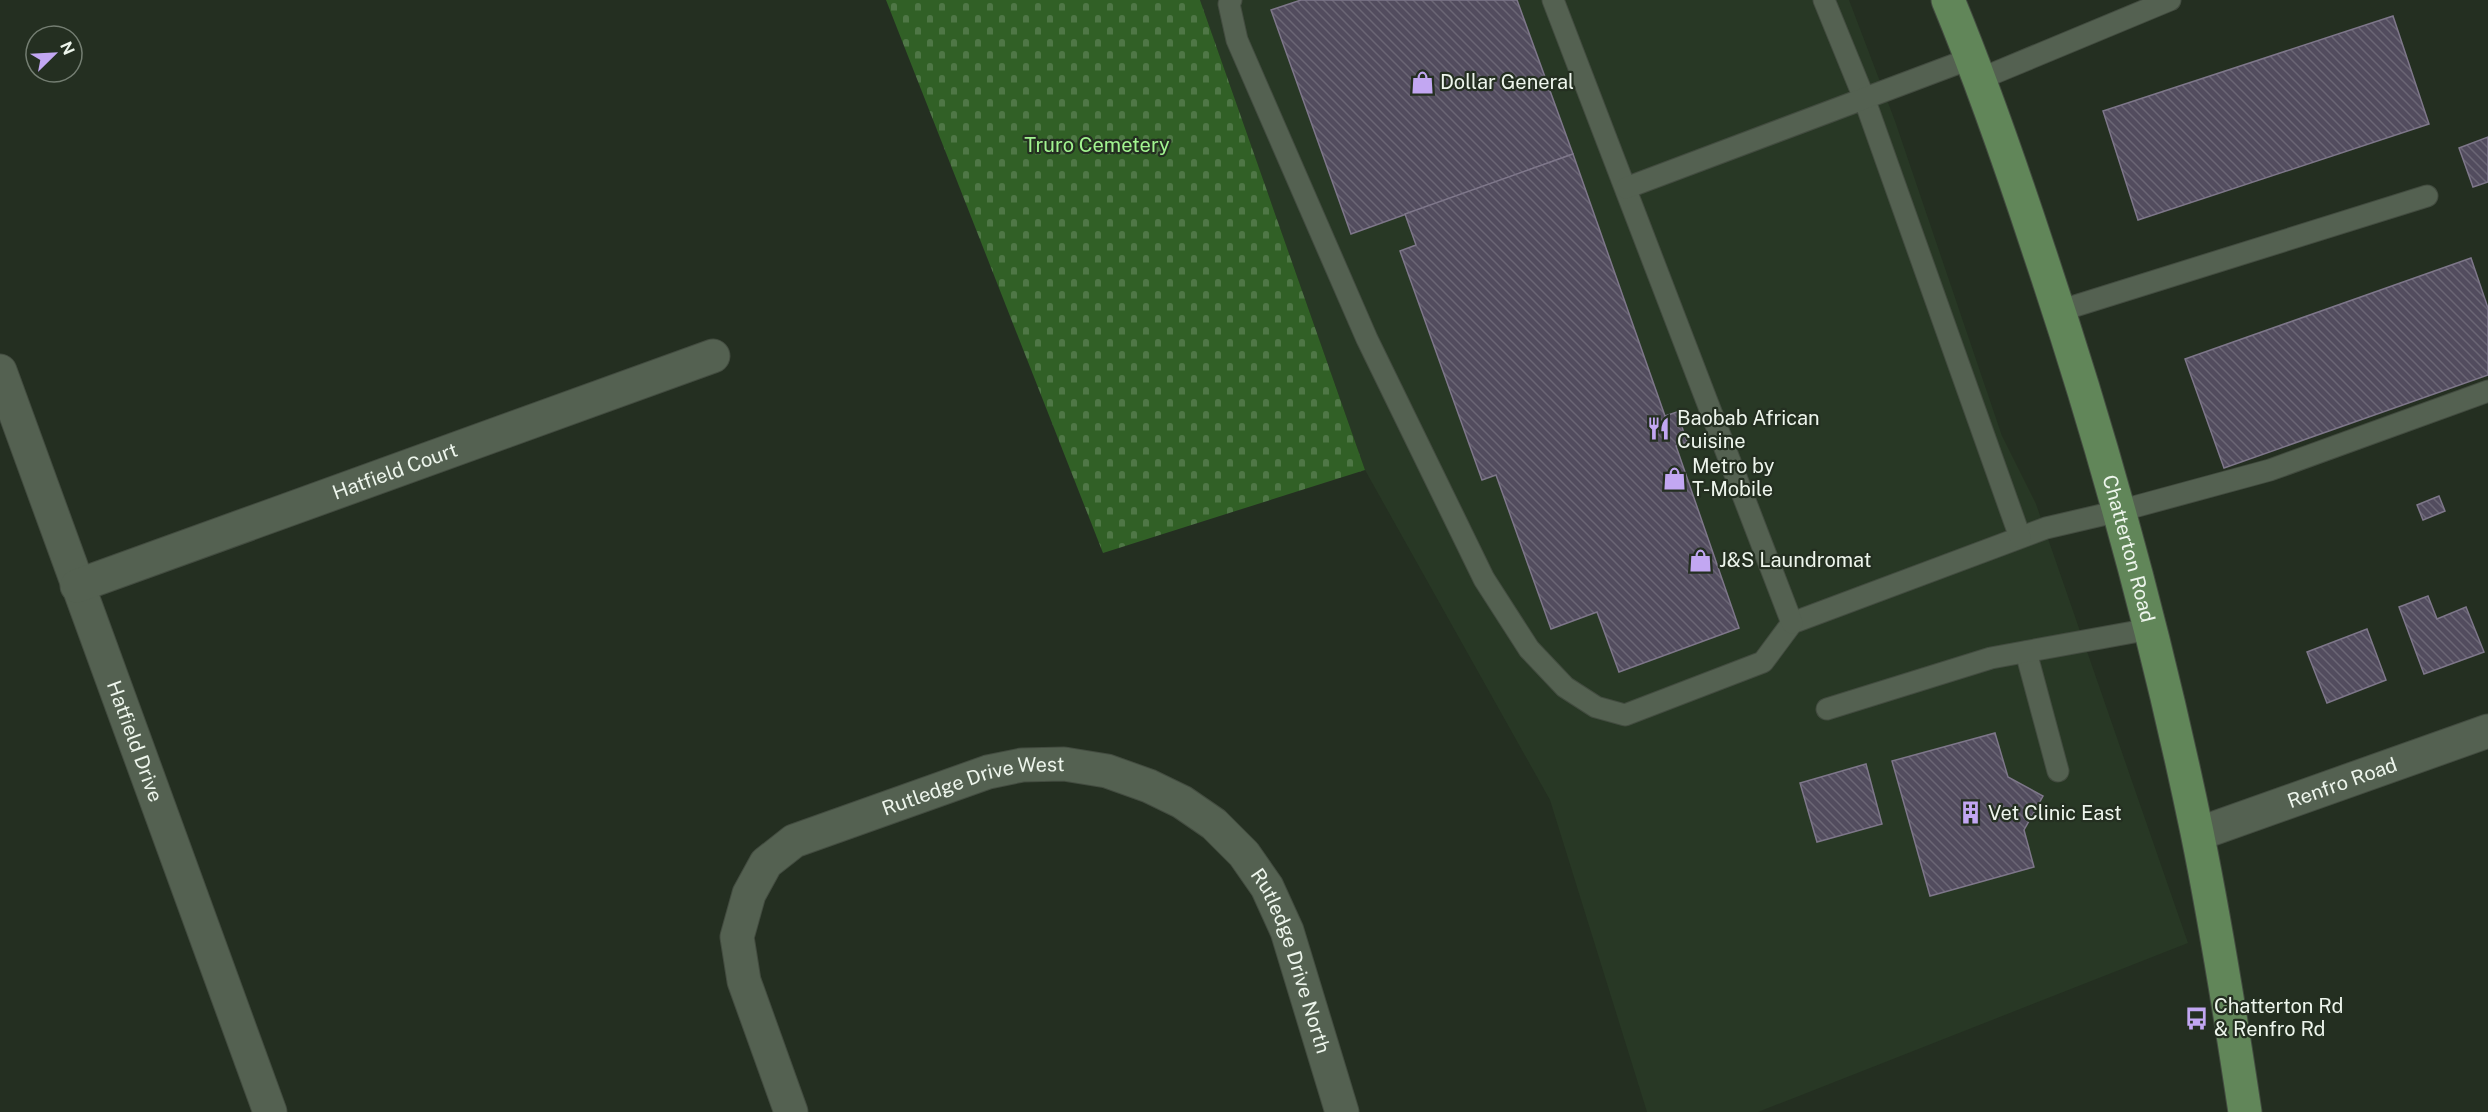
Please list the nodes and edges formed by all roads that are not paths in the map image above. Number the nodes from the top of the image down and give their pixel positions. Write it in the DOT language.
graph roads {
  1 [pos="1231,0"];
  2 [pos="1553,0"];
  3 [pos="1824,0"];
  4 [pos="1948,0"];
  5 [pos="2170,0"];
  6 [pos="1976,68"];
  7 [pos="1864,98"];
  8 [pos="1626,188"];
  9 [pos="2427,196"];
  10 [pos="2059,311"];
  11 [pos="713,356"];
  12 [pos="0,371"];
  13 [pos="2488,391"];
  14 [pos="2119,511"];
  15 [pos="2020,537"];
  16 [pos="77,586"];
  17 [pos="1792,623"];
  18 [pos="2150,629"];
  19 [pos="2026,652"];
  20 [pos="1827,709"];
  21 [pos="2488,731"];
  22 [pos="2058,771"];
  23 [pos="1214,824"];
  24 [pos="2198,834"];
  25 [pos="270,1112"];
  26 [pos="791,1112"];
  27 [pos="1342,1112"];
  28 [pos="2245,1112"];
  1 -- 17 [label="lane"];
  2 -- 8 [label="lane"];
  3 -- 7 [label="lane"];
  4 -- 6 [label="main road, Chatterton Road"];
  5 -- 6 [label="lane"];
  6 -- 7 [label="lane"];
  6 -- 10 [label="main road, Chatterton Road"];
  7 -- 8 [label="lane"];
  7 -- 15 [label="lane"];
  8 -- 17 [label="lane"];
  9 -- 10 [label="lane"];
  10 -- 14 [label="main road, Chatterton Road"];
  11 -- 16 [label="street, Hatfield Court"];
  12 -- 16 [label="street, Hatfield Drive"];
  13 -- 14 [label="lane"];
  14 -- 15 [label="lane"];
  14 -- 18 [label="main road, Chatterton Road"];
  15 -- 17 [label="lane"];
  16 -- 25 [label="street, Hatfield Drive"];
  18 -- 19 [label="lane"];
  18 -- 24 [label="main road, Chatterton Road"];
  19 -- 20 [label="lane"];
  19 -- 22 [label="lane"];
  21 -- 24 [label="street, Renfro Road"];
  23 -- 26 [label="street, Rutledge Drive West"];
  23 -- 27 [label="street, Rutledge Drive North"];
  24 -- 28 [label="main road, Chatterton Road"];
}
